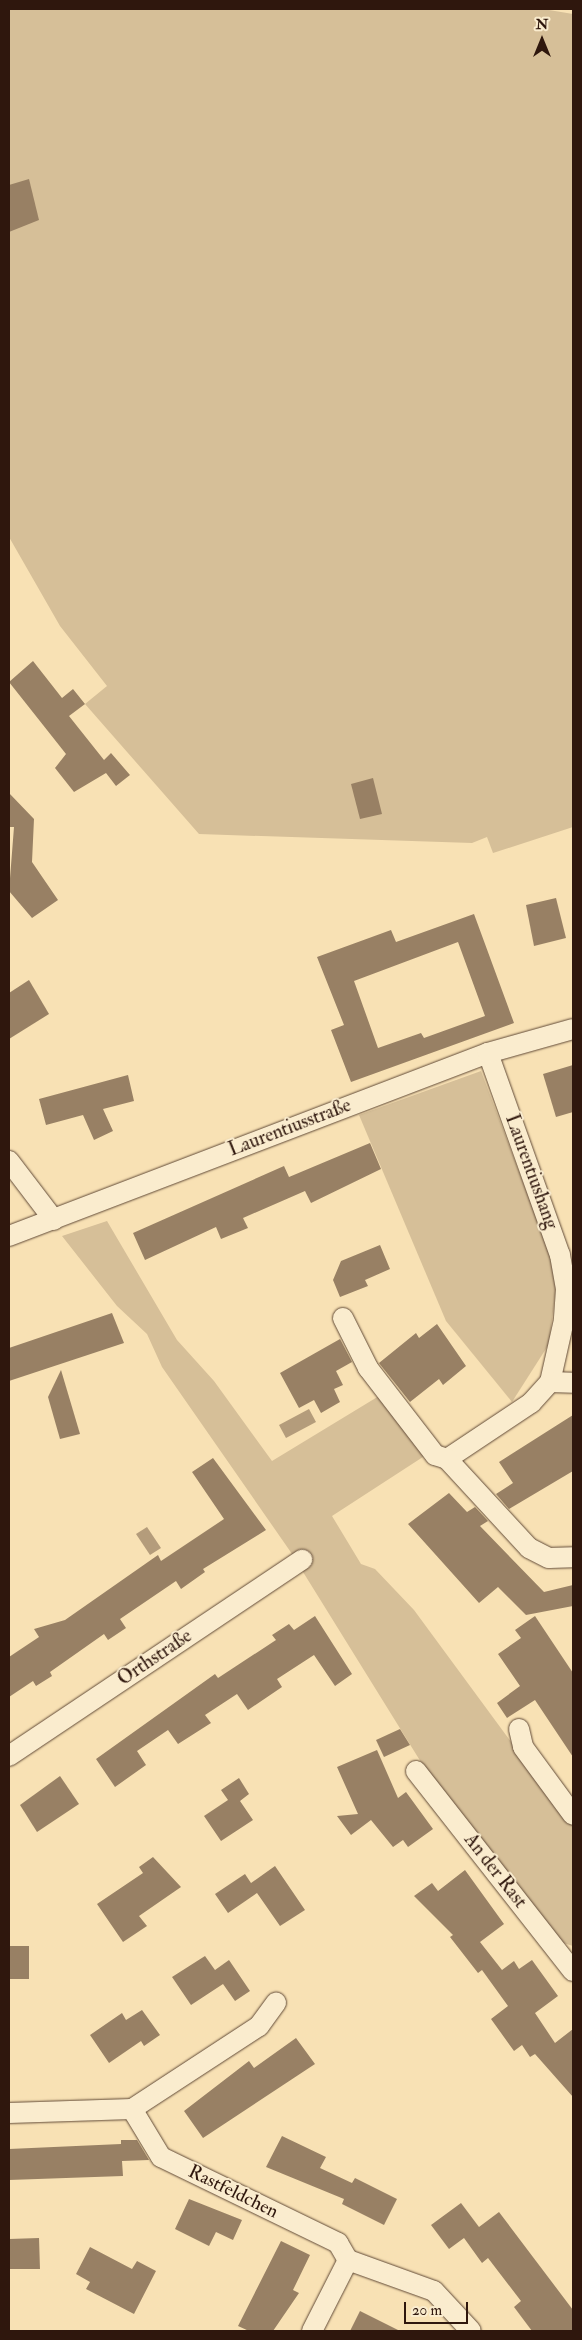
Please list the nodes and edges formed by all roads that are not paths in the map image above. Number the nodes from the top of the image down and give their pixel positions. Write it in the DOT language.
graph roads {
  1 [pos="573,1029"];
  2 [pos="488,1053"];
  3 [pos="9,1161"];
  4 [pos="54,1220"];
  5 [pos="9,1236"];
  6 [pos="342,1318"];
  7 [pos="550,1382"];
  8 [pos="573,1383"];
  9 [pos="447,1459"];
  10 [pos="573,1557"];
  11 [pos="302,1560"];
  12 [pos="519,1729"];
  13 [pos="9,1756"];
  14 [pos="416,1771"];
  15 [pos="573,1815"];
  16 [pos="573,1971"];
  17 [pos="276,2003"];
  18 [pos="132,2109"];
  19 [pos="9,2113"];
  20 [pos="348,2260"];
  21 [pos="312,2331"];
  22 [pos="471,2331"];
  1 -- 2 [label="street, Laurentiusstraße"];
  2 -- 4 [label="street, Laurentiusstraße"];
  2 -- 7 [label="street, Laurentiushang"];
  3 -- 4 [label="street"];
  4 -- 5 [label="street, Laurentiusstraße"];
  6 -- 9 [label="street"];
  7 -- 8 [label="street"];
  7 -- 9 [label="street, Laurentiushang"];
  9 -- 10 [label="street"];
  11 -- 13 [label="street, Orthstraße"];
  12 -- 15 [label="street"];
  14 -- 16 [label="street, An der Rast"];
  17 -- 18 [label="street"];
  18 -- 19 [label="street"];
  18 -- 20 [label="street, Rastfeldchen"];
  20 -- 21 [label="street"];
  20 -- 22 [label="street"];
}
